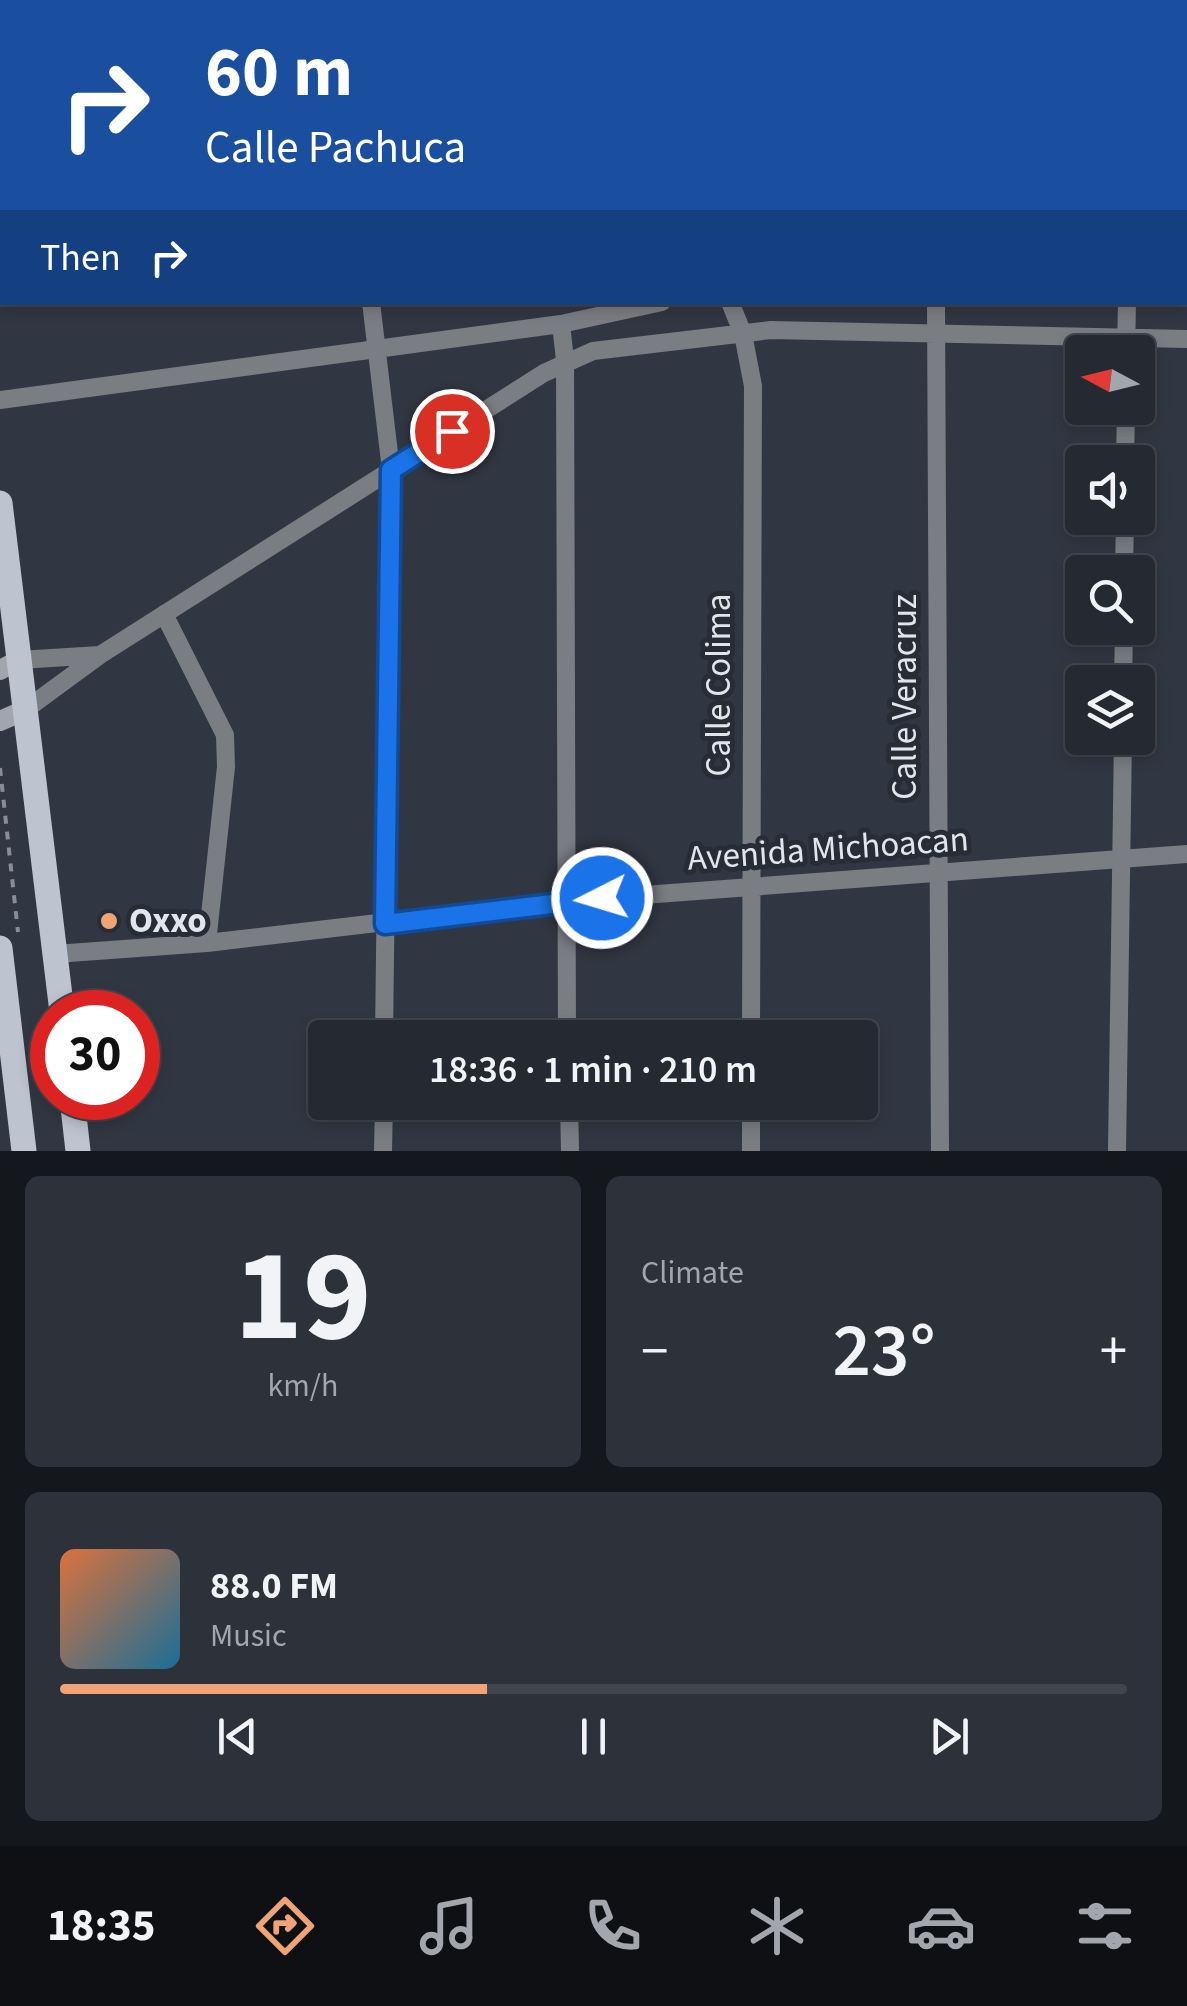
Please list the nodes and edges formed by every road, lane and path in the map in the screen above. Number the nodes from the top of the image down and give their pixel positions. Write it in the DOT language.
graph roads {
  1 [pos="371,305"];
  2 [pos="648,305"];
  3 [pos="731,305"];
  4 [pos="936,305"];
  5 [pos="1127,305"];
  6 [pos="561,324"];
  7 [pos="935,332"];
  8 [pos="744,334"];
  9 [pos="1126,335"];
  10 [pos="1187,340"];
  11 [pos="1065,341"];
  12 [pos="1155,343"];
  13 [pos="376,346"];
  14 [pos="565,360"];
  15 [pos="0,400"];
  16 [pos="391,470"];
  17 [pos="0,504"];
  18 [pos="164,614"];
  19 [pos="9,654"];
  20 [pos="100,656"];
  21 [pos="25,710"];
  22 [pos="0,722"];
  23 [pos="1123,755"];
  24 [pos="1187,854"];
  25 [pos="1122,859"];
  26 [pos="938,875"];
  27 [pos="750,886"];
  28 [pos="564,901"];
  29 [pos="385,924"];
  30 [pos="207,944"];
  31 [pos="0,948"];
  32 [pos="56,954"];
  33 [pos="60,990"];
  34 [pos="384,1020"];
  35 [pos="567,1020"];
  36 [pos="751,1020"];
  37 [pos="74,1120"];
  38 [pos="384,1120"];
  39 [pos="569,1120"];
  40 [pos="751,1120"];
  41 [pos="24,1151"];
  42 [pos="78,1151"];
  43 [pos="384,1151"];
  44 [pos="570,1151"];
  45 [pos="751,1151"];
  46 [pos="940,1151"];
  47 [pos="1117,1151"];
  1 -- 13 [label="street"];
  2 -- 6 [label="street"];
  3 -- 8 [label="street, Calle Colima"];
  4 -- 7 [label="street, Calle Veracruz"];
  5 -- 9 [label="street"];
  6 -- 13 [label="street"];
  6 -- 14 [label="street"];
  7 -- 8 [label="street"];
  7 -- 11 [label="street"];
  7 -- 26 [label="street, Calle Veracruz"];
  8 -- 14 [label="street"];
  8 -- 27 [label="street, Calle Colima"];
  10 -- 12 [label="street"];
  13 -- 15 [label="street"];
  13 -- 16 [label="street"];
  14 -- 16 [label="street"];
  14 -- 28 [label="street"];
  16 -- 18 [label="street"];
  16 -- 29 [label="street"];
  17 -- 19 [label="main road"];
  18 -- 20 [label="street"];
  18 -- 30 [label="street"];
  19 -- 20 [label="street"];
  19 -- 21 [label="main road"];
  20 -- 21 [label="street"];
  21 -- 22 [label="main road"];
  21 -- 32 [label="main road"];
  23 -- 25 [label="street"];
  24 -- 25 [label="street, Avenida Michoacan"];
  25 -- 26 [label="street, Avenida Michoacan"];
  25 -- 47 [label="street"];
  26 -- 27 [label="street, Avenida Michoacan"];
  26 -- 46 [label="street, Calle Veracruz"];
  27 -- 28 [label="street, Avenida Michoacan"];
  27 -- 36 [label="street, Calle Colima"];
  28 -- 29 [label="street, Avenida Michoacan"];
  28 -- 35 [label="street"];
  29 -- 30 [label="street, Avenida Michoacan"];
  29 -- 34 [label="street"];
  30 -- 32 [label="street, Avenida Michoacan"];
  31 -- 41 [label="main road"];
  32 -- 33 [label="main road"];
  37 -- 42 [label="main road"];
  38 -- 43 [label="street"];
  39 -- 44 [label="street"];
  40 -- 45 [label="street"];
}
